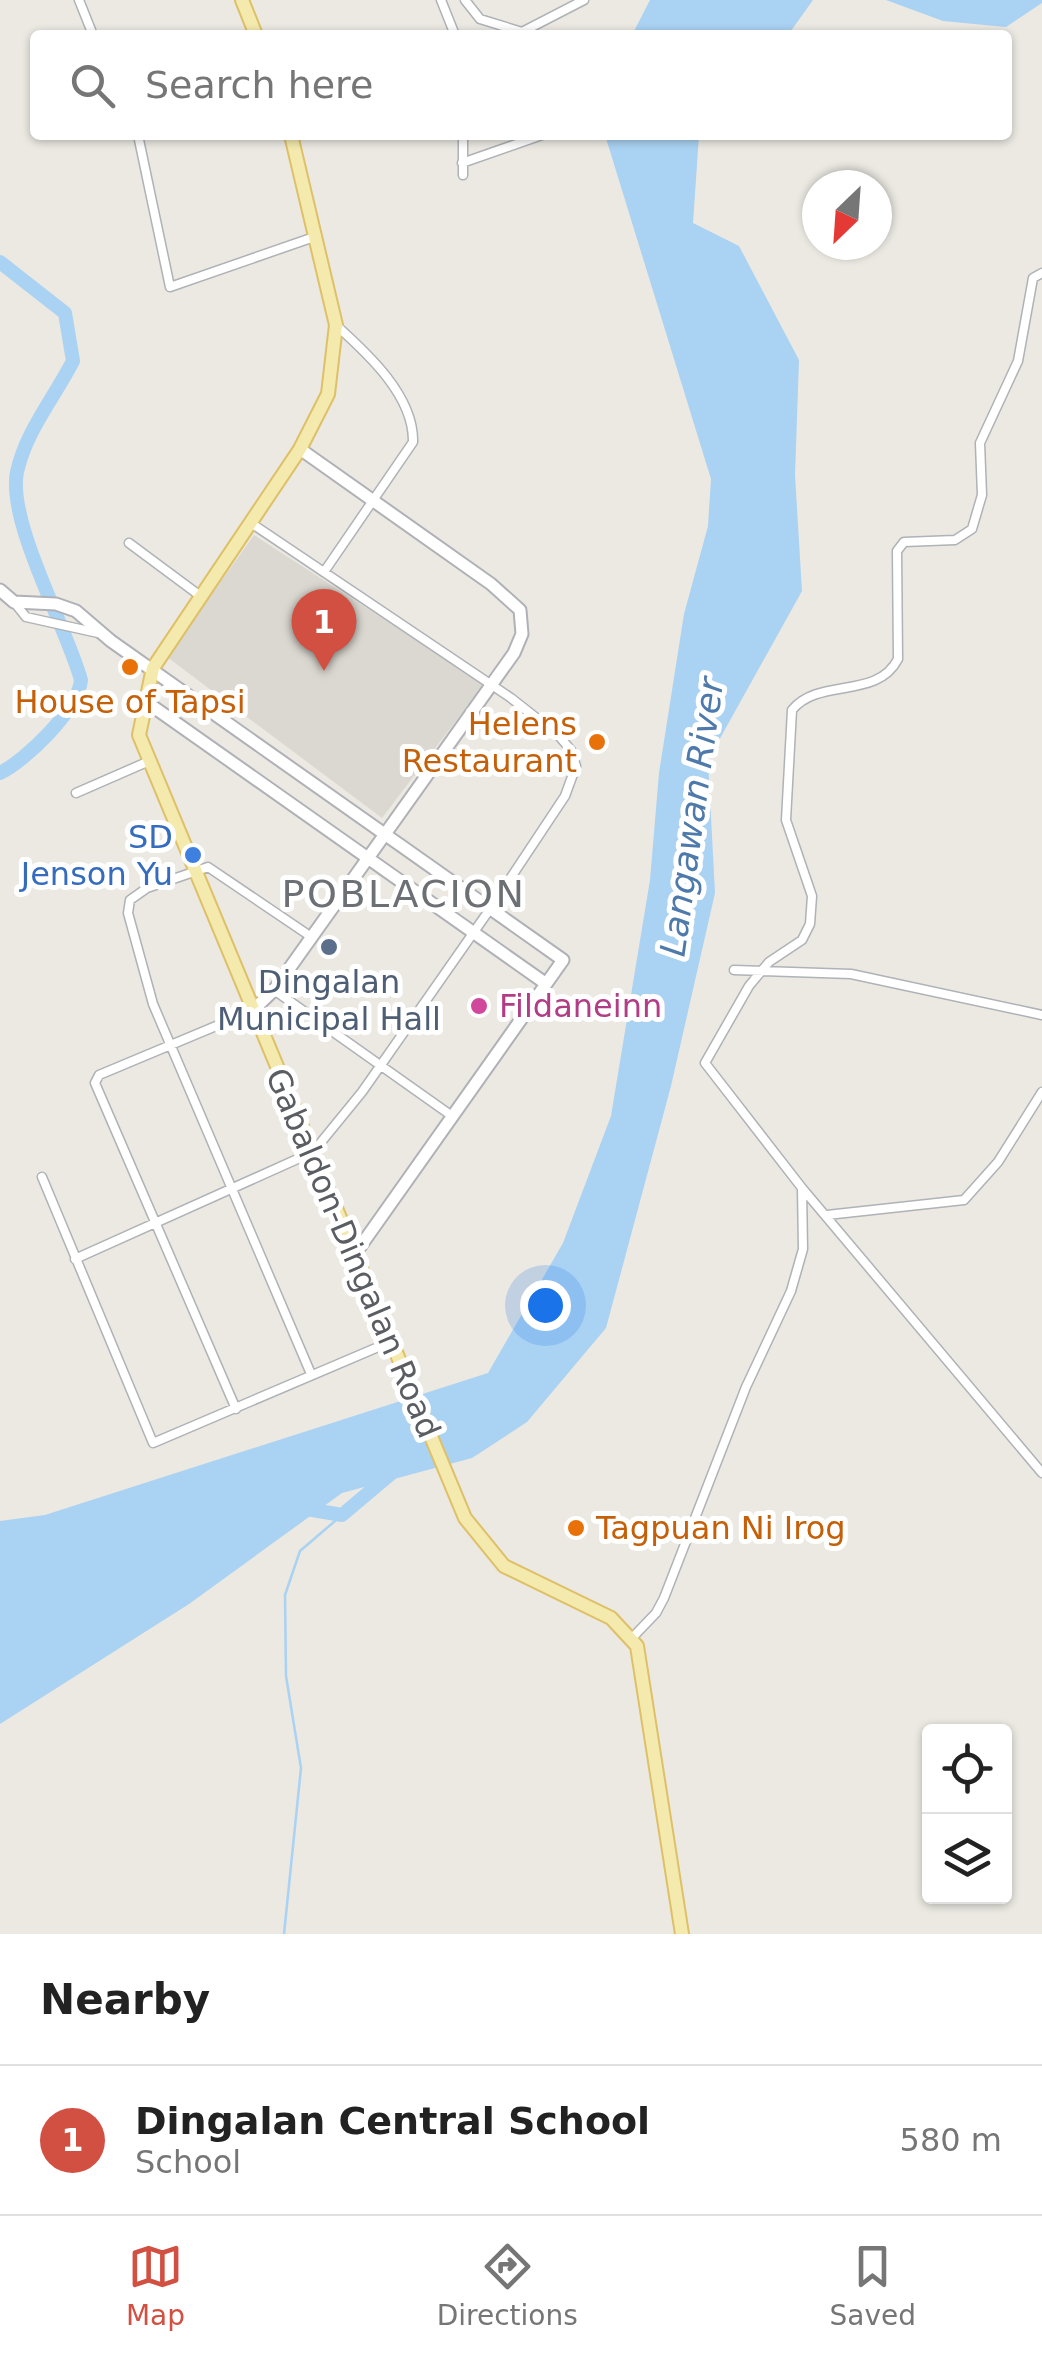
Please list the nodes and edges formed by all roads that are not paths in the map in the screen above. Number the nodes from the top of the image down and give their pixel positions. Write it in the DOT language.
graph roads {
  1 [pos="79,0"];
  2 [pos="242,0"];
  3 [pos="441,0"];
  4 [pos="465,0"];
  5 [pos="584,0"];
  6 [pos="91,30"];
  7 [pos="254,30"];
  8 [pos="452,30"];
  9 [pos="510,30"];
  10 [pos="528,30"];
  11 [pos="139,140"];
  12 [pos="292,140"];
  13 [pos="462,140"];
  14 [pos="528,140"];
  15 [pos="462,163"];
  16 [pos="463,175"];
  17 [pos="318,236"];
  18 [pos="1042,273"];
  19 [pos="336,325"];
  20 [pos="300,449"];
  21 [pos="375,499"];
  22 [pos="252,523"];
  23 [pos="130,544"];
  24 [pos="324,572"];
  25 [pos="0,590"];
  26 [pos="199,594"];
  27 [pos="14,602"];
  28 [pos="103,634"];
  29 [pos="153,668"];
  30 [pos="492,685"];
  31 [pos="145,701"];
  32 [pos="147,762"];
  33 [pos="76,793"];
  34 [pos="385,832"];
  35 [pos="366,858"];
  36 [pos="198,870"];
  37 [pos="490,909"];
  38 [pos="473,934"];
  39 [pos="310,936"];
  40 [pos="734,970"];
  41 [pos="760,972"];
  42 [pos="546,983"];
  43 [pos="274,990"];
  44 [pos="252,1010"];
  45 [pos="1042,1016"];
  46 [pos="171,1045"];
  47 [pos="378,1066"];
  48 [pos="1042,1092"];
  49 [pos="452,1116"];
  50 [pos="313,1152"];
  51 [pos="42,1177"];
  52 [pos="234,1187"];
  53 [pos="802,1188"];
  54 [pos="827,1215"];
  55 [pos="154,1224"];
  56 [pos="355,1254"];
  57 [pos="75,1260"];
  58 [pos="390,1342"];
  59 [pos="311,1374"];
  60 [pos="236,1409"];
  61 [pos="1042,1474"];
  62 [pos="632,1638"];
  63 [pos="682,1934"];
  1 -- 6 [label="street"];
  2 -- 7 [label="main road"];
  3 -- 8 [label="street"];
  4 -- 9 [label="street"];
  5 -- 10 [label="street"];
  11 -- 17 [label="street"];
  12 -- 17 [label="main road, Gabaldon-Dingalan Road"];
  13 -- 15 [label="street"];
  14 -- 15 [label="street"];
  15 -- 16 [label="street"];
  17 -- 19 [label="main road, Gabaldon-Dingalan Road"];
  18 -- 41 [label="street"];
  19 -- 20 [label="main road, Gabaldon-Dingalan Road"];
  19 -- 21 [label="street"];
  20 -- 21 [label="street"];
  20 -- 22 [label="main road, Gabaldon-Dingalan Road"];
  21 -- 24 [label="street"];
  21 -- 30 [label="street"];
  22 -- 24 [label="street"];
  22 -- 26 [label="main road, Gabaldon-Dingalan Road"];
  23 -- 26 [label="street"];
  24 -- 30 [label="street"];
  25 -- 27 [label="street"];
  26 -- 29 [label="main road, Gabaldon-Dingalan Road"];
  27 -- 28 [label="street"];
  27 -- 28 [label="street"];
  28 -- 29 [label="street"];
  29 -- 31 [label="main road, Gabaldon-Dingalan Road"];
  29 -- 34 [label="street"];
  30 -- 34 [label="street"];
  30 -- 37 [label="street"];
  31 -- 32 [label="main road, Gabaldon-Dingalan Road"];
  31 -- 35 [label="street"];
  32 -- 33 [label="street"];
  32 -- 36 [label="main road, Gabaldon-Dingalan Road"];
  34 -- 35 [label="street"];
  34 -- 37 [label="street"];
  35 -- 38 [label="street"];
  35 -- 39 [label="street"];
  36 -- 39 [label="street"];
  36 -- 44 [label="main road, Gabaldon-Dingalan Road"];
  36 -- 46 [label="street"];
  37 -- 38 [label="street"];
  37 -- 42 [label="street"];
  38 -- 42 [label="street"];
  38 -- 47 [label="street"];
  39 -- 43 [label="street"];
  40 -- 41 [label="street"];
  41 -- 45 [label="street"];
  41 -- 53 [label="street"];
  42 -- 49 [label="street"];
  43 -- 44 [label="street"];
  43 -- 47 [label="street"];
  44 -- 46 [label="street"];
  44 -- 50 [label="main road, Gabaldon-Dingalan Road"];
  46 -- 52 [label="street"];
  46 -- 55 [label="street"];
  47 -- 49 [label="street"];
  47 -- 50 [label="street"];
  48 -- 54 [label="street"];
  49 -- 56 [label="street"];
  50 -- 52 [label="street"];
  50 -- 56 [label="main road, Gabaldon-Dingalan Road"];
  51 -- 57 [label="street"];
  52 -- 55 [label="street"];
  52 -- 59 [label="street"];
  53 -- 54 [label="street"];
  53 -- 62 [label="street"];
  54 -- 61 [label="street"];
  55 -- 57 [label="street"];
  55 -- 60 [label="street"];
  56 -- 58 [label="main road, Gabaldon-Dingalan Road"];
  57 -- 60 [label="street"];
  58 -- 59 [label="street"];
  58 -- 62 [label="main road, Gabaldon-Dingalan Road"];
  59 -- 60 [label="street"];
  62 -- 63 [label="main road"];
}
